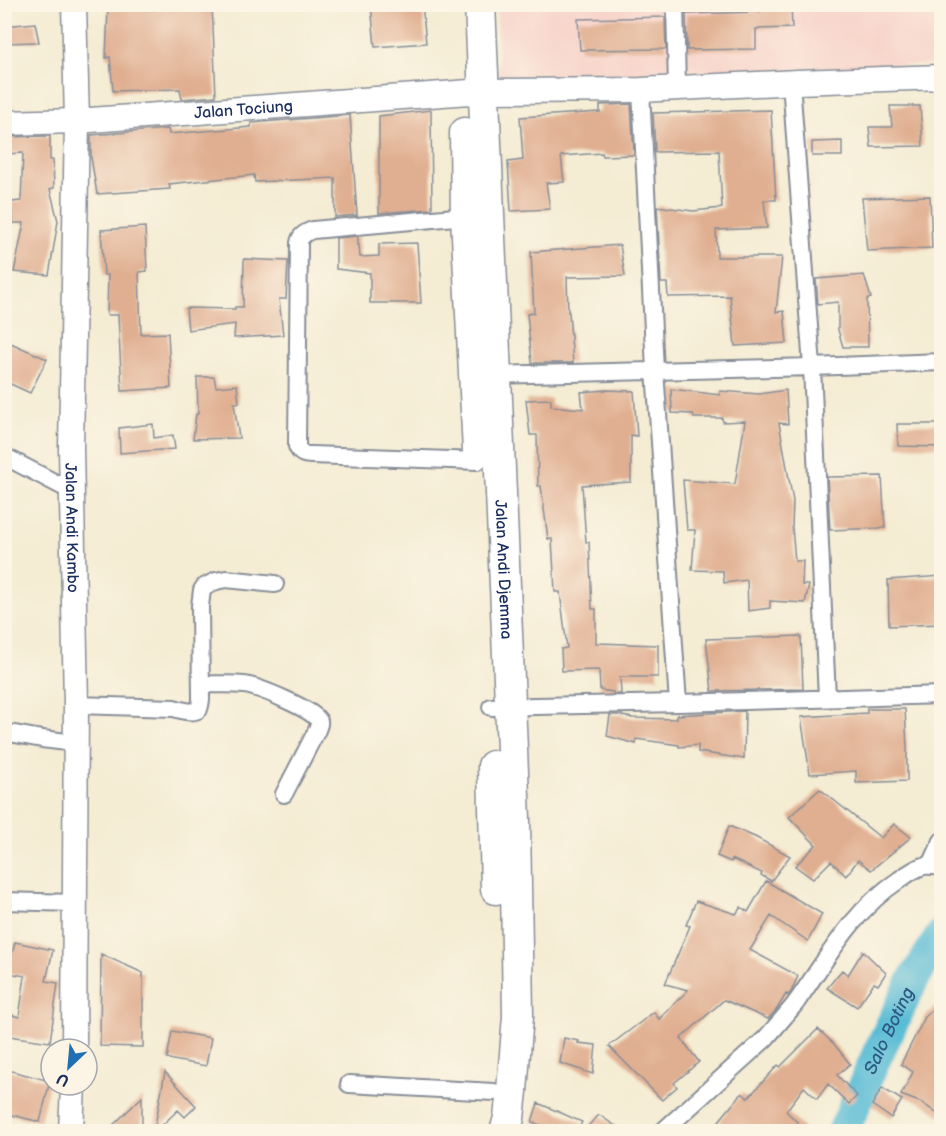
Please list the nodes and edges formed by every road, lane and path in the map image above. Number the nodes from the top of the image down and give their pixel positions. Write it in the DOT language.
graph roads {
  1 [pos="74,4"];
  2 [pos="461,4"];
  3 [pos="480,4"];
  4 [pos="675,4"];
  5 [pos="942,77"];
  6 [pos="791,82"];
  7 [pos="677,88"];
  8 [pos="642,90"];
  9 [pos="474,92"];
  10 [pos="77,121"];
  11 [pos="4,123"];
  12 [pos="466,216"];
  13 [pos="942,362"];
  14 [pos="812,367"];
  15 [pos="655,370"];
  16 [pos="495,375"];
  17 [pos="4,456"];
  18 [pos="478,461"];
  19 [pos="71,491"];
  20 [pos="275,584"];
  21 [pos="201,684"];
  22 [pos="942,695"];
  23 [pos="827,698"];
  24 [pos="678,703"];
  25 [pos="76,705"];
  26 [pos="500,706"];
  27 [pos="4,732"];
  28 [pos="75,743"];
  29 [pos="284,794"];
  30 [pos="942,840"];
  31 [pos="936,866"];
  32 [pos="4,901"];
  33 [pos="74,903"];
  34 [pos="508,1016"];
  35 [pos="74,1037"];
  36 [pos="349,1084"];
  37 [pos="494,1092"];
  38 [pos="72,1097"];
  39 [pos="71,1131"];
  40 [pos="496,1131"];
  41 [pos="505,1131"];
  42 [pos="662,1131"];
  1 -- 10 [label="street, Jalan Andi Kambo"];
  2 -- 9 [label="highway, Jalan Andi Djemma"];
  3 -- 9 [label="highway, Jalan Andi Djemma"];
  4 -- 7 [label="street"];
  5 -- 6 [label="street, Jalan Tociung"];
  6 -- 7 [label="street, Jalan Tociung"];
  6 -- 14 [label="street"];
  7 -- 8 [label="street, Jalan Tociung"];
  8 -- 9 [label="street, Jalan Tociung"];
  8 -- 15 [label="street"];
  9 -- 10 [label="street, Jalan Tociung"];
  9 -- 12 [label="highway, Jalan Andi Djemma"];
  9 -- 16 [label="highway, Jalan Andi Djemma"];
  10 -- 11 [label="street, Jalan Tociung"];
  10 -- 19 [label="street, Jalan Andi Kambo"];
  12 -- 18 [label="highway, Jalan Andi Djemma"];
  12 -- 18 [label="street"];
  13 -- 14 [label="street"];
  14 -- 15 [label="street"];
  14 -- 23 [label="street"];
  15 -- 16 [label="street"];
  15 -- 24 [label="street"];
  16 -- 26 [label="highway, Jalan Andi Djemma"];
  17 -- 19 [label="street"];
  18 -- 26 [label="highway, Jalan Andi Djemma"];
  19 -- 25 [label="street, Jalan Andi Kambo"];
  20 -- 21 [label="street"];
  21 -- 25 [label="street"];
  21 -- 29 [label="street"];
  22 -- 23 [label="street"];
  23 -- 24 [label="street"];
  24 -- 26 [label="street"];
  25 -- 28 [label="street, Jalan Andi Kambo"];
  26 -- 34 [label="highway, Jalan Andi Djemma"];
  27 -- 28 [label="street"];
  28 -- 33 [label="street, Jalan Andi Kambo"];
  30 -- 31 [label="street"];
  31 -- 42 [label="street"];
  32 -- 33 [label="street"];
  33 -- 35 [label="street, Jalan Andi Kambo"];
  34 -- 37 [label="highway, Jalan Andi Djemma"];
  34 -- 41 [label="highway, Jalan Andi Djemma"];
  36 -- 37 [label="street"];
  37 -- 40 [label="highway, Jalan Andi Djemma"];
  38 -- 39 [label="street"];
}
